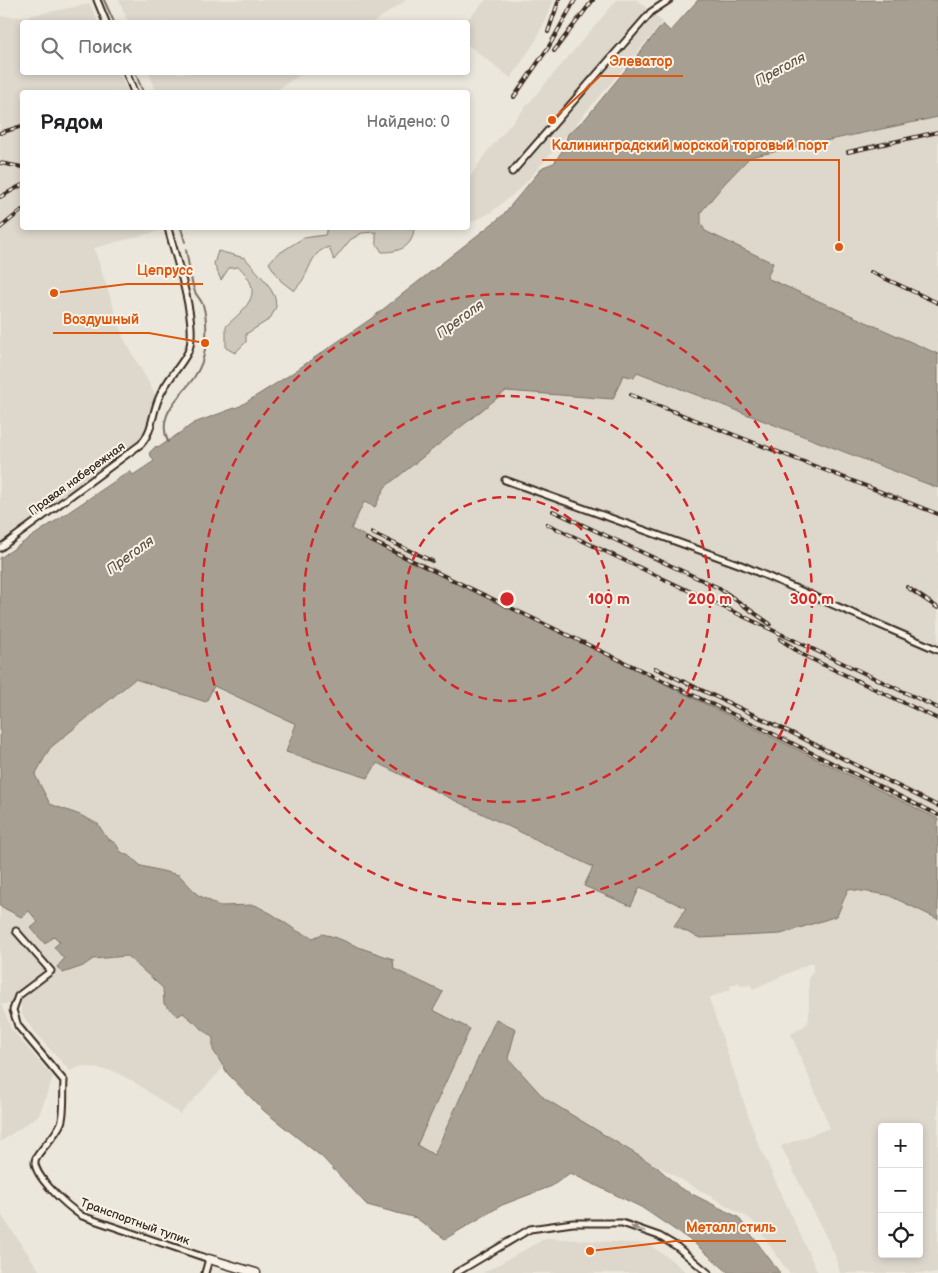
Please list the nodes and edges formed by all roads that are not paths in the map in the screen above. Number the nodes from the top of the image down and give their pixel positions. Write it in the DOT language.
graph roads {
  1 [pos="97,0"];
  2 [pos="669,0"];
  3 [pos="105,20"];
  4 [pos="127,75"];
  5 [pos="133,90"];
  6 [pos="512,172"];
  7 [pos="169,230"];
  8 [pos="505,480"];
  9 [pos="0,548"];
  10 [pos="938,650"];
  11 [pos="16,931"];
  12 [pos="209,1260"];
  13 [pos="205,1273"];
  14 [pos="256,1273"];
  15 [pos="456,1273"];
  16 [pos="708,1273"];
  1 -- 3 [label="street"];
  2 -- 6 [label="street"];
  4 -- 5 [label="street"];
  7 -- 9 [label="street, Правая набережная"];
  8 -- 10 [label="street"];
  11 -- 12 [label="street, Транспортный тупик"];
  12 -- 13 [label="street"];
  12 -- 14 [label="street"];
  16 -- 15 [label="street, one-way"];
}
